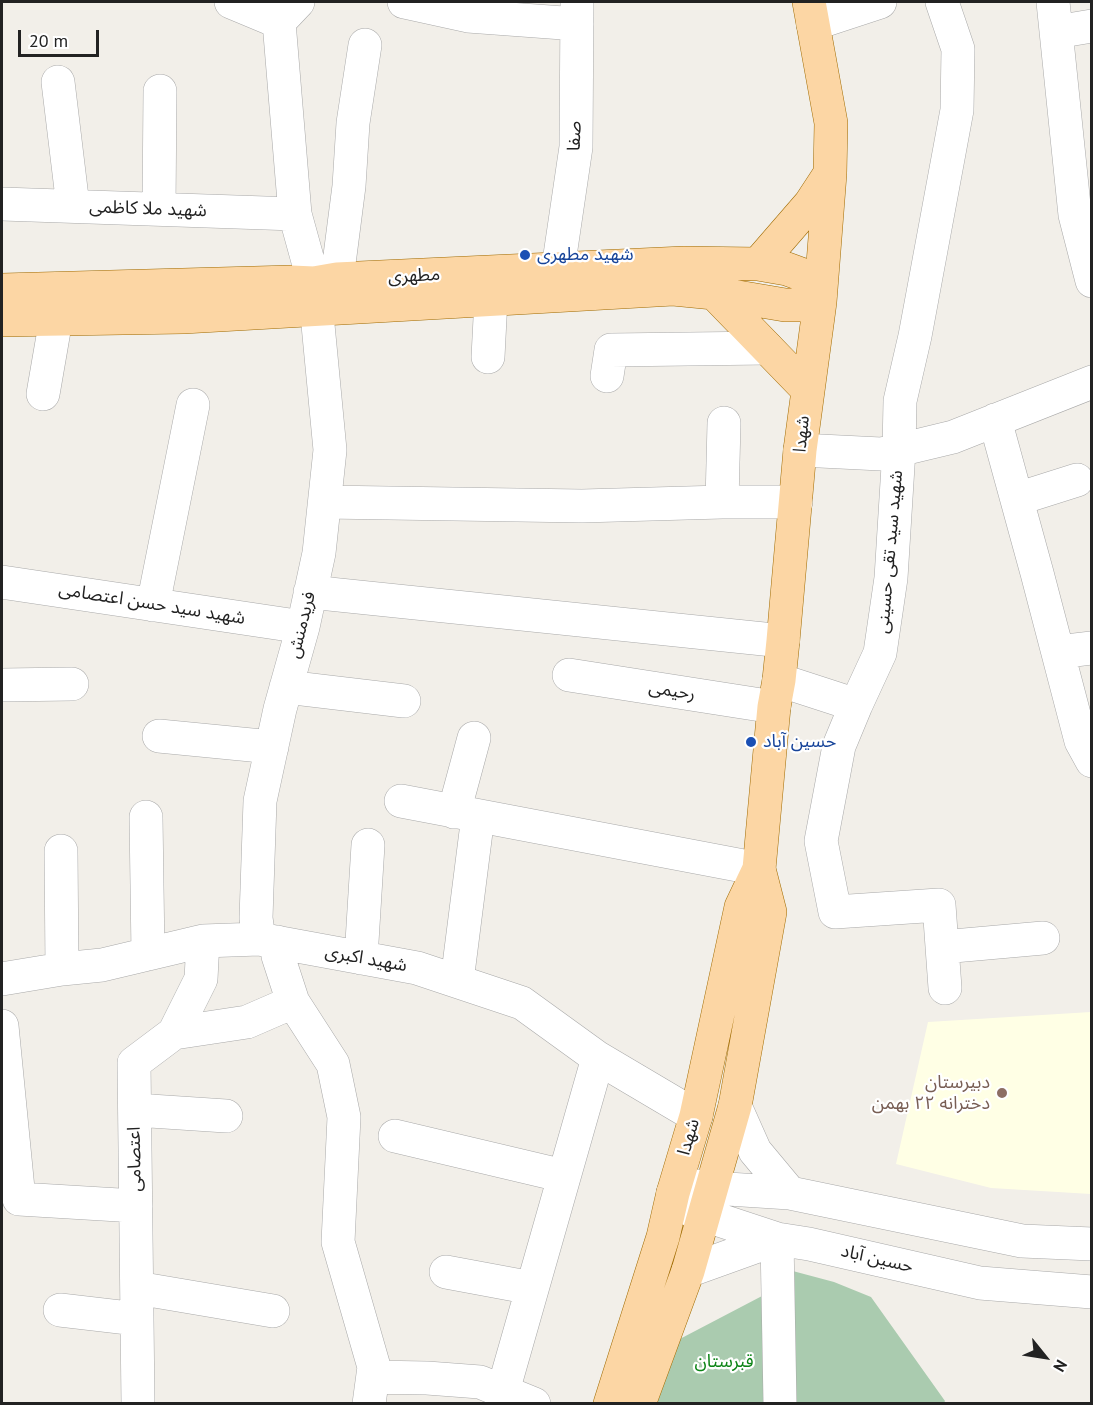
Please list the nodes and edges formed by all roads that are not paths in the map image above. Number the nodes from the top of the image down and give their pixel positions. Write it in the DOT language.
graph roads {
  1 [pos="231,2"];
  2 [pos="404,2"];
  3 [pos="880,2"];
  4 [pos="942,2"];
  5 [pos="289,12"];
  6 [pos="577,13"];
  7 [pos="811,13"];
  8 [pos="1055,17"];
  9 [pos="1092,26"];
  10 [pos="365,45"];
  11 [pos="58,82"];
  12 [pos="160,91"];
  13 [pos="830,174"];
  14 [pos="2,204"];
  15 [pos="73,206"];
  16 [pos="159,209"];
  17 [pos="295,214"];
  18 [pos="758,264"];
  19 [pos="558,269"];
  20 [pos="1092,281"];
  21 [pos="323,290"];
  22 [pos="2,291"];
  23 [pos="714,293"];
  24 [pos="820,294"];
  25 [pos="491,299"];
  26 [pos="56,320"];
  27 [pos="2,321"];
  28 [pos="767,348"];
  29 [pos="488,357"];
  30 [pos="607,376"];
  31 [pos="1092,382"];
  32 [pos="807,389"];
  33 [pos="43,394"];
  34 [pos="193,405"];
  35 [pos="995,420"];
  36 [pos="724,423"];
  37 [pos="800,450"];
  38 [pos="899,450"];
  39 [pos="1077,480"];
  40 [pos="1017,499"];
  41 [pos="325,502"];
  42 [pos="722,502"];
  43 [pos="796,502"];
  44 [pos="2,582"];
  45 [pos="310,592"];
  46 [pos="153,604"];
  47 [pos="303,627"];
  48 [pos="783,641"];
  49 [pos="1092,648"];
  50 [pos="1058,651"];
  51 [pos="569,675"];
  52 [pos="72,684"];
  53 [pos="2,685"];
  54 [pos="286,687"];
  55 [pos="777,694"];
  56 [pos="405,700"];
  57 [pos="856,705"];
  58 [pos="159,736"];
  59 [pos="474,738"];
  60 [pos="272,747"];
  61 [pos="1092,761"];
  62 [pos="401,801"];
  63 [pos="466,814"];
  64 [pos="146,817"];
  65 [pos="368,845"];
  66 [pos="61,851"];
  67 [pos="759,869"];
  68 [pos="1043,938"];
  69 [pos="203,941"];
  70 [pos="268,941"];
  71 [pos="942,947"];
  72 [pos="148,954"];
  73 [pos="361,958"];
  74 [pos="62,969"];
  75 [pos="2,979"];
  76 [pos="457,981"];
  77 [pos="945,988"];
  78 [pos="293,1002"];
  79 [pos="2,1026"];
  80 [pos="174,1033"];
  81 [pos="598,1058"];
  82 [pos="735,1106"];
  83 [pos="135,1110"];
  84 [pos="226,1116"];
  85 [pos="696,1116"];
  86 [pos="395,1136"];
  87 [pos="564,1176"];
  88 [pos="673,1192"];
  89 [pos="790,1193"];
  90 [pos="708,1202"];
  91 [pos="136,1206"];
  92 [pos="777,1239"];
  93 [pos="1092,1244"];
  94 [pos="688,1271"];
  95 [pos="446,1272"];
  96 [pos="532,1288"];
  97 [pos="1092,1292"];
  98 [pos="137,1304"];
  99 [pos="60,1310"];
  100 [pos="273,1311"];
  101 [pos="371,1390"];
  102 [pos="503,1391"];
  103 [pos="138,1404"];
  104 [pos="534,1404"];
  105 [pos="610,1404"];
  106 [pos="639,1404"];
  107 [pos="780,1404"];
  1 -- 5 [label="street"];
  2 -- 6 [label="street"];
  3 -- 7 [label="street"];
  4 -- 38 [label="street, شهید سید تقی حسینی"];
  5 -- 17 [label="street"];
  6 -- 19 [label="street, صفا"];
  7 -- 13 [label="main road, شهدا"];
  8 -- 9 [label="street"];
  8 -- 20 [label="street"];
  10 -- 21 [label="street"];
  11 -- 15 [label="street"];
  12 -- 16 [label="street"];
  13 -- 18 [label="main road"];
  13 -- 24 [label="main road, شهدا"];
  14 -- 15 [label="street, شهید ملا کاظمی"];
  15 -- 16 [label="street, شهید ملا کاظمی"];
  16 -- 17 [label="street, شهید ملا کاظمی"];
  17 -- 21 [label="street"];
  18 -- 19 [label="main road, مطهری"];
  18 -- 24 [label="main road, مطهری"];
  19 -- 21 [label="main road, مطهری"];
  21 -- 22 [label="main road, مطهری"];
  21 -- 25 [label="main road, مطهری"];
  21 -- 26 [label="main road, مطهری"];
  21 -- 41 [label="street, فریدمنش"];
  23 -- 24 [label="main road, مطهری"];
  23 -- 25 [label="main road, مطهری"];
  23 -- 28 [label="main road"];
  24 -- 32 [label="main road, شهدا"];
  25 -- 29 [label="street"];
  26 -- 27 [label="main road, مطهری"];
  26 -- 33 [label="street"];
  28 -- 30 [label="street"];
  28 -- 32 [label="main road"];
  31 -- 35 [label="street"];
  32 -- 37 [label="main road, شهدا"];
  34 -- 46 [label="street"];
  35 -- 38 [label="street"];
  35 -- 40 [label="street"];
  36 -- 42 [label="street"];
  37 -- 38 [label="street"];
  37 -- 43 [label="main road, شهدا"];
  38 -- 57 [label="street, شهید سید تقی حسینی"];
  39 -- 40 [label="street"];
  40 -- 50 [label="street"];
  41 -- 42 [label="street"];
  41 -- 45 [label="street, فریدمنش"];
  42 -- 43 [label="street"];
  43 -- 48 [label="main road, شهدا"];
  44 -- 46 [label="street, شهید سید حسن اعتصامی"];
  45 -- 47 [label="street, فریدمنش"];
  45 -- 48 [label="street"];
  46 -- 47 [label="street, شهید سید حسن اعتصامی"];
  47 -- 54 [label="street, فریدمنش"];
  48 -- 55 [label="main road, شهدا"];
  49 -- 50 [label="street"];
  50 -- 61 [label="street"];
  51 -- 55 [label="street, رحیمی"];
  52 -- 53 [label="street"];
  54 -- 56 [label="street"];
  54 -- 60 [label="street, فریدمنش"];
  55 -- 57 [label="street, رحیمی"];
  55 -- 67 [label="main road, شهدا"];
  57 -- 71 [label="street, شهید سید تقی حسینی"];
  58 -- 60 [label="street"];
  59 -- 63 [label="street"];
  60 -- 70 [label="street, فریدمنش"];
  62 -- 63 [label="street"];
  63 -- 67 [label="street"];
  63 -- 76 [label="street"];
  64 -- 72 [label="street"];
  65 -- 73 [label="street"];
  66 -- 74 [label="street"];
  67 -- 82 [label="main road, شهدا"];
  67 -- 85 [label="main road, شهدا"];
  68 -- 71 [label="street"];
  69 -- 70 [label="street, شهید اکبری"];
  69 -- 72 [label="street, شهید اکبری"];
  69 -- 80 [label="street, اعتصامی"];
  70 -- 73 [label="street, شهید اکبری"];
  70 -- 78 [label="street, فریدمنش"];
  71 -- 77 [label="street, شهید سید تقی حسینی"];
  72 -- 74 [label="street, شهید اکبری"];
  73 -- 76 [label="street, شهید اکبری"];
  74 -- 75 [label="street, شهید اکبری"];
  76 -- 81 [label="street, شهید اکبری"];
  78 -- 80 [label="street"];
  78 -- 101 [label="street, فریدمنش"];
  79 -- 91 [label="street"];
  80 -- 83 [label="street, اعتصامی"];
  81 -- 85 [label="street, شهید اکبری"];
  81 -- 87 [label="street"];
  82 -- 89 [label="street"];
  82 -- 90 [label="main road, شهدا"];
  83 -- 84 [label="street"];
  83 -- 91 [label="street, اعتصامی"];
  85 -- 88 [label="main road, شهدا"];
  86 -- 87 [label="street"];
  87 -- 96 [label="street"];
  88 -- 90 [label="street, حسین آباد"];
  88 -- 105 [label="main road, شهدا"];
  89 -- 90 [label="street, حسین آباد"];
  89 -- 93 [label="street, حسین آباد"];
  90 -- 92 [label="street, حسین آباد"];
  90 -- 94 [label="main road, شهدا"];
  91 -- 98 [label="street, اعتصامی"];
  92 -- 94 [label="street"];
  92 -- 97 [label="street, حسین آباد"];
  92 -- 107 [label="street"];
  94 -- 106 [label="main road, شهدا"];
  95 -- 96 [label="street"];
  96 -- 102 [label="street"];
  98 -- 99 [label="street"];
  98 -- 100 [label="street"];
  98 -- 103 [label="street, اعتصامی"];
  101 -- 102 [label="street"];
  102 -- 104 [label="street"];
}
